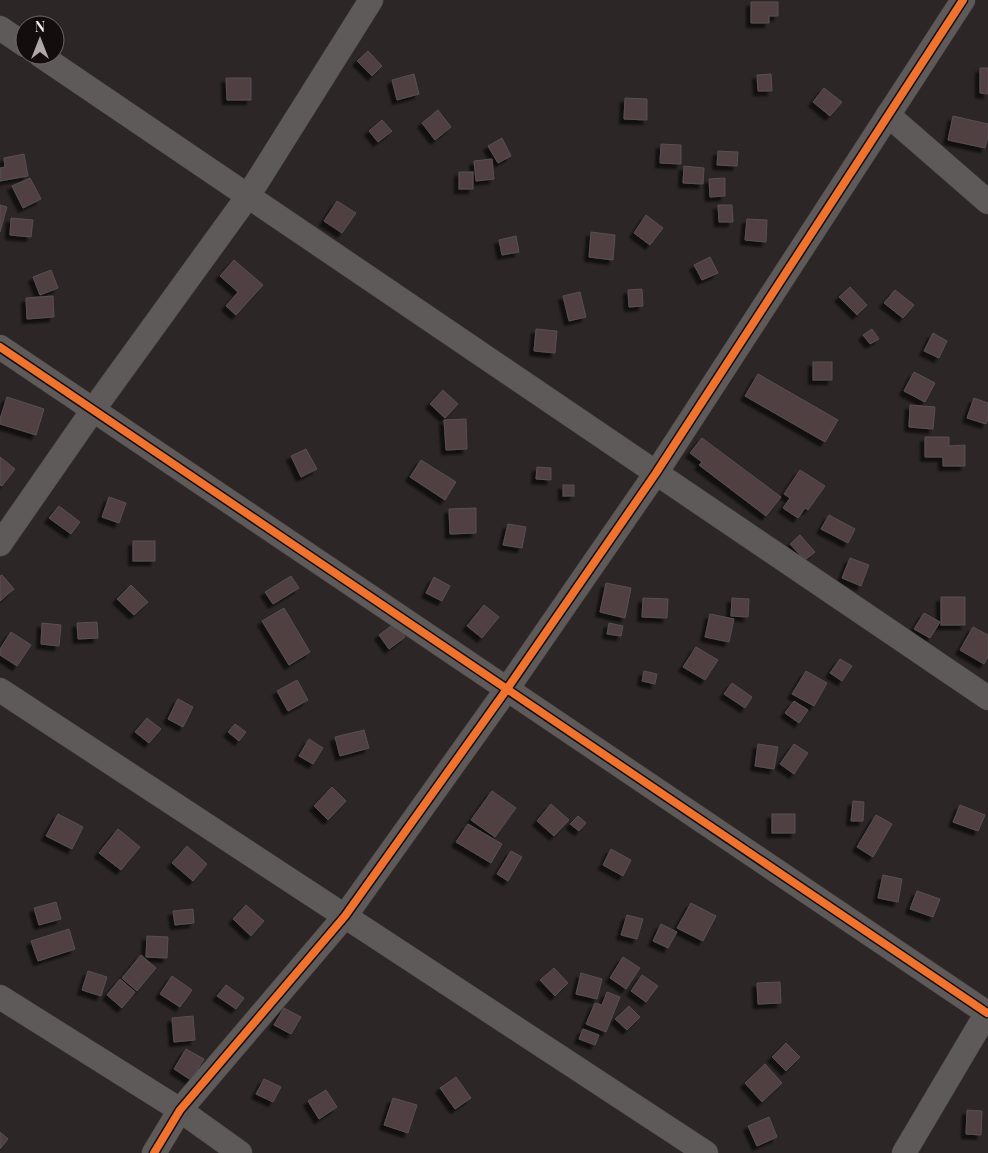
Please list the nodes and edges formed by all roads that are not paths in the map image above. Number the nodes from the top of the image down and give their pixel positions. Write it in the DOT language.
graph roads {
  1 [pos="371,0"];
  2 [pos="963,0"];
  3 [pos="0,28"];
  4 [pos="15,38"];
  5 [pos="55,65"];
  6 [pos="888,115"];
  7 [pos="248,196"];
  8 [pos="988,202"];
  9 [pos="0,347"];
  10 [pos="93,410"];
  11 [pos="656,473"];
  12 [pos="0,544"];
  13 [pos="507,689"];
  14 [pos="0,690"];
  15 [pos="988,698"];
  16 [pos="345,916"];
  17 [pos="0,997"];
  18 [pos="987,1012"];
  19 [pos="180,1110"];
  20 [pos="154,1153"];
  21 [pos="240,1153"];
  22 [pos="706,1153"];
  23 [pos="904,1153"];
  1 -- 7 [label="street"];
  2 -- 6 [label="street"];
  3 -- 4 [label="street"];
  5 -- 7 [label="street"];
  6 -- 8 [label="street"];
  6 -- 11 [label="street"];
  7 -- 10 [label="street"];
  7 -- 11 [label="street"];
  9 -- 10 [label="street"];
  10 -- 12 [label="street"];
  10 -- 13 [label="street"];
  11 -- 13 [label="street"];
  11 -- 15 [label="street"];
  13 -- 16 [label="street"];
  13 -- 18 [label="street"];
  14 -- 16 [label="street"];
  16 -- 19 [label="street"];
  16 -- 22 [label="street"];
  17 -- 19 [label="street"];
  18 -- 23 [label="street"];
  19 -- 20 [label="street"];
  19 -- 21 [label="street"];
}
